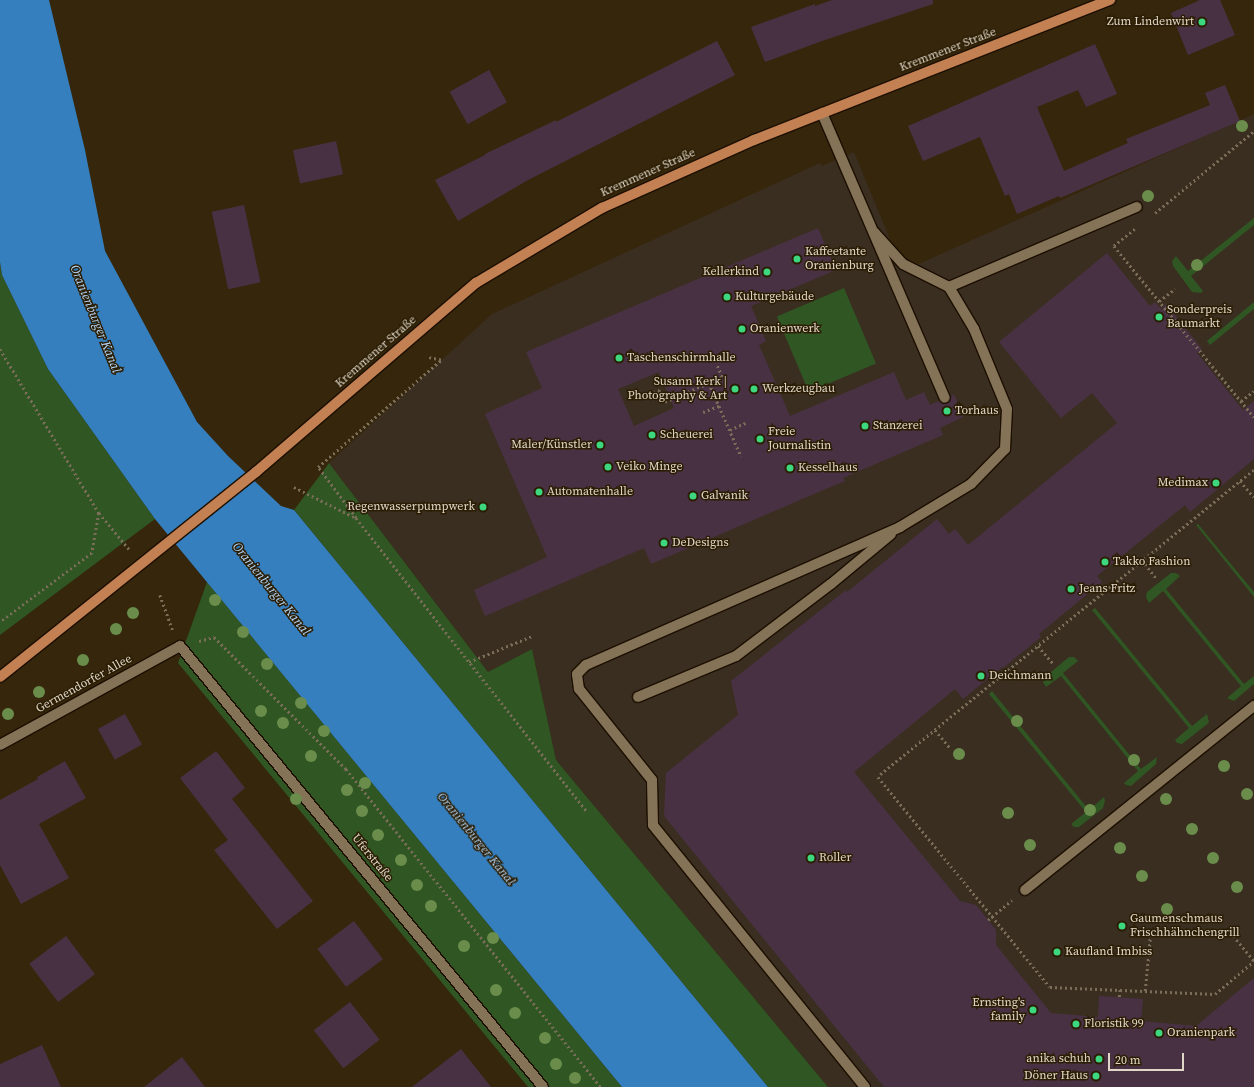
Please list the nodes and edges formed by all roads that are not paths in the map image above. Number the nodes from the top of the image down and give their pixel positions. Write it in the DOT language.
graph roads {
  1 [pos="1110,0"];
  2 [pos="822,113"];
  3 [pos="1137,207"];
  4 [pos="874,232"];
  5 [pos="949,287"];
  6 [pos="945,398"];
  7 [pos="900,526"];
  8 [pos="180,646"];
  9 [pos="0,677"];
  10 [pos="638,697"];
  11 [pos="1254,706"];
  12 [pos="0,745"];
  13 [pos="1025,890"];
  14 [pos="544,1087"];
  15 [pos="865,1087"];
  1 -- 2 [label="main road, Kremmener Straße"];
  2 -- 4 [label="street"];
  2 -- 9 [label="main road, Kremmener Straße"];
  3 -- 5 [label="street"];
  4 -- 5 [label="street"];
  4 -- 6 [label="street"];
  5 -- 7 [label="street"];
  7 -- 10 [label="street"];
  7 -- 15 [label="street"];
  8 -- 12 [label="street, Germendorfer Allee"];
  8 -- 14 [label="street, Uferstraße"];
  11 -- 13 [label="street"];
}
